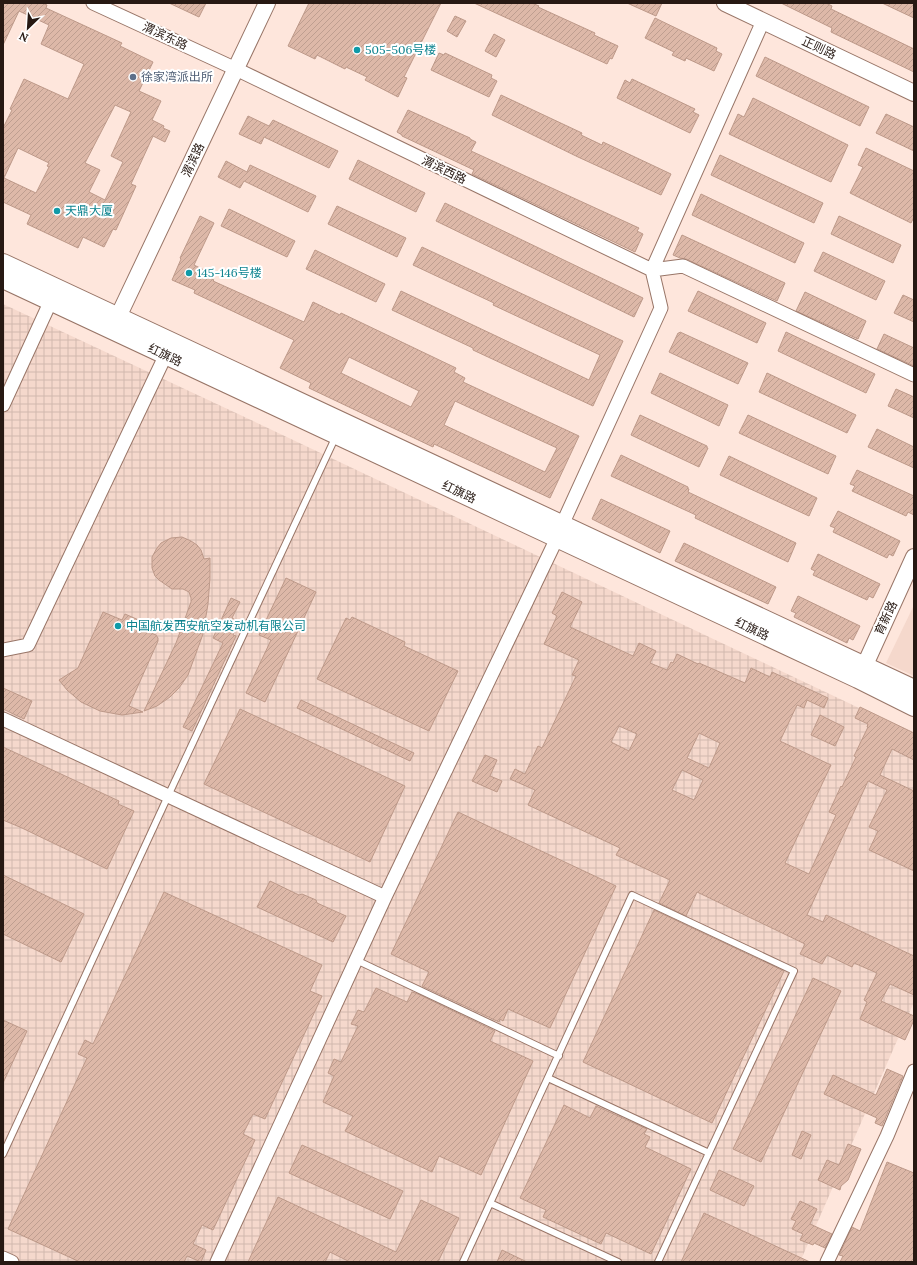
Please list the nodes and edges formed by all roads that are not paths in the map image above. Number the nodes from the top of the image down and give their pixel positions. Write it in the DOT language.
graph roads {
  1 [pos="93,3"];
  2 [pos="267,3"];
  3 [pos="729,4"];
  4 [pos="763,21"];
  5 [pos="236,70"];
  6 [pos="914,93"];
  7 [pos="3,263"];
  8 [pos="652,270"];
  9 [pos="3,279"];
  10 [pos="54,295"];
  11 [pos="118,317"];
  12 [pos="168,348"];
  13 [pos="914,376"];
  14 [pos="3,405"];
  15 [pos="337,435"];
  16 [pos="560,531"];
  17 [pos="914,557"];
  18 [pos="3,650"];
  19 [pos="861,672"];
  20 [pos="914,689"];
  21 [pos="914,707"];
  22 [pos="3,719"];
  23 [pos="168,796"];
  24 [pos="385,897"];
  25 [pos="356,960"];
  26 [pos="558,1056"];
  27 [pos="914,1071"];
  28 [pos="548,1078"];
  29 [pos="709,1153"];
  30 [pos="3,1154"];
  31 [pos="490,1203"];
  32 [pos="3,1258"];
  33 [pos="12,1262"];
  34 [pos="217,1262"];
  35 [pos="463,1262"];
  36 [pos="618,1262"];
  37 [pos="658,1262"];
  38 [pos="827,1262"];
  1 -- 5 [label="street, 渭滨东路"];
  2 -- 5 [label="street, 渭滨路"];
  3 -- 4 [label="street, 正则路"];
  4 -- 6 [label="street, 正则路"];
  4 -- 8 [label="street"];
  5 -- 8 [label="street, 渭滨西路"];
  5 -- 11 [label="street, 渭滨路"];
  7 -- 10 [label="main road, 红旗路"];
  8 -- 13 [label="street"];
  8 -- 16 [label="street"];
  9 -- 10 [label="main road, 红旗路"];
  10 -- 11 [label="main road, 红旗路"];
  10 -- 12 [label="main road, 红旗路"];
  10 -- 14 [label="street"];
  11 -- 12 [label="main road, 红旗路"];
  12 -- 15 [label="main road, 红旗路"];
  12 -- 16 [label="main road, 红旗路"];
  12 -- 18 [label="street"];
  15 -- 16 [label="main road, 红旗路"];
  15 -- 23 [label="lane"];
  16 -- 19 [label="main road, 红旗路"];
  16 -- 24 [label="street"];
  17 -- 19 [label="street, 育新路"];
  19 -- 20 [label="main road, 红旗路"];
  19 -- 21 [label="main road, 红旗路"];
  22 -- 23 [label="street"];
  23 -- 24 [label="street"];
  23 -- 30 [label="lane"];
  24 -- 25 [label="street"];
  25 -- 26 [label="lane"];
  25 -- 34 [label="street"];
  26 -- 28 [label="lane"];
  26 -- 29 [label="lane"];
  27 -- 38 [label="street"];
  28 -- 29 [label="lane"];
  28 -- 31 [label="lane"];
  29 -- 37 [label="lane"];
  31 -- 35 [label="lane"];
  31 -- 36 [label="lane"];
  32 -- 33 [label="street"];
}
